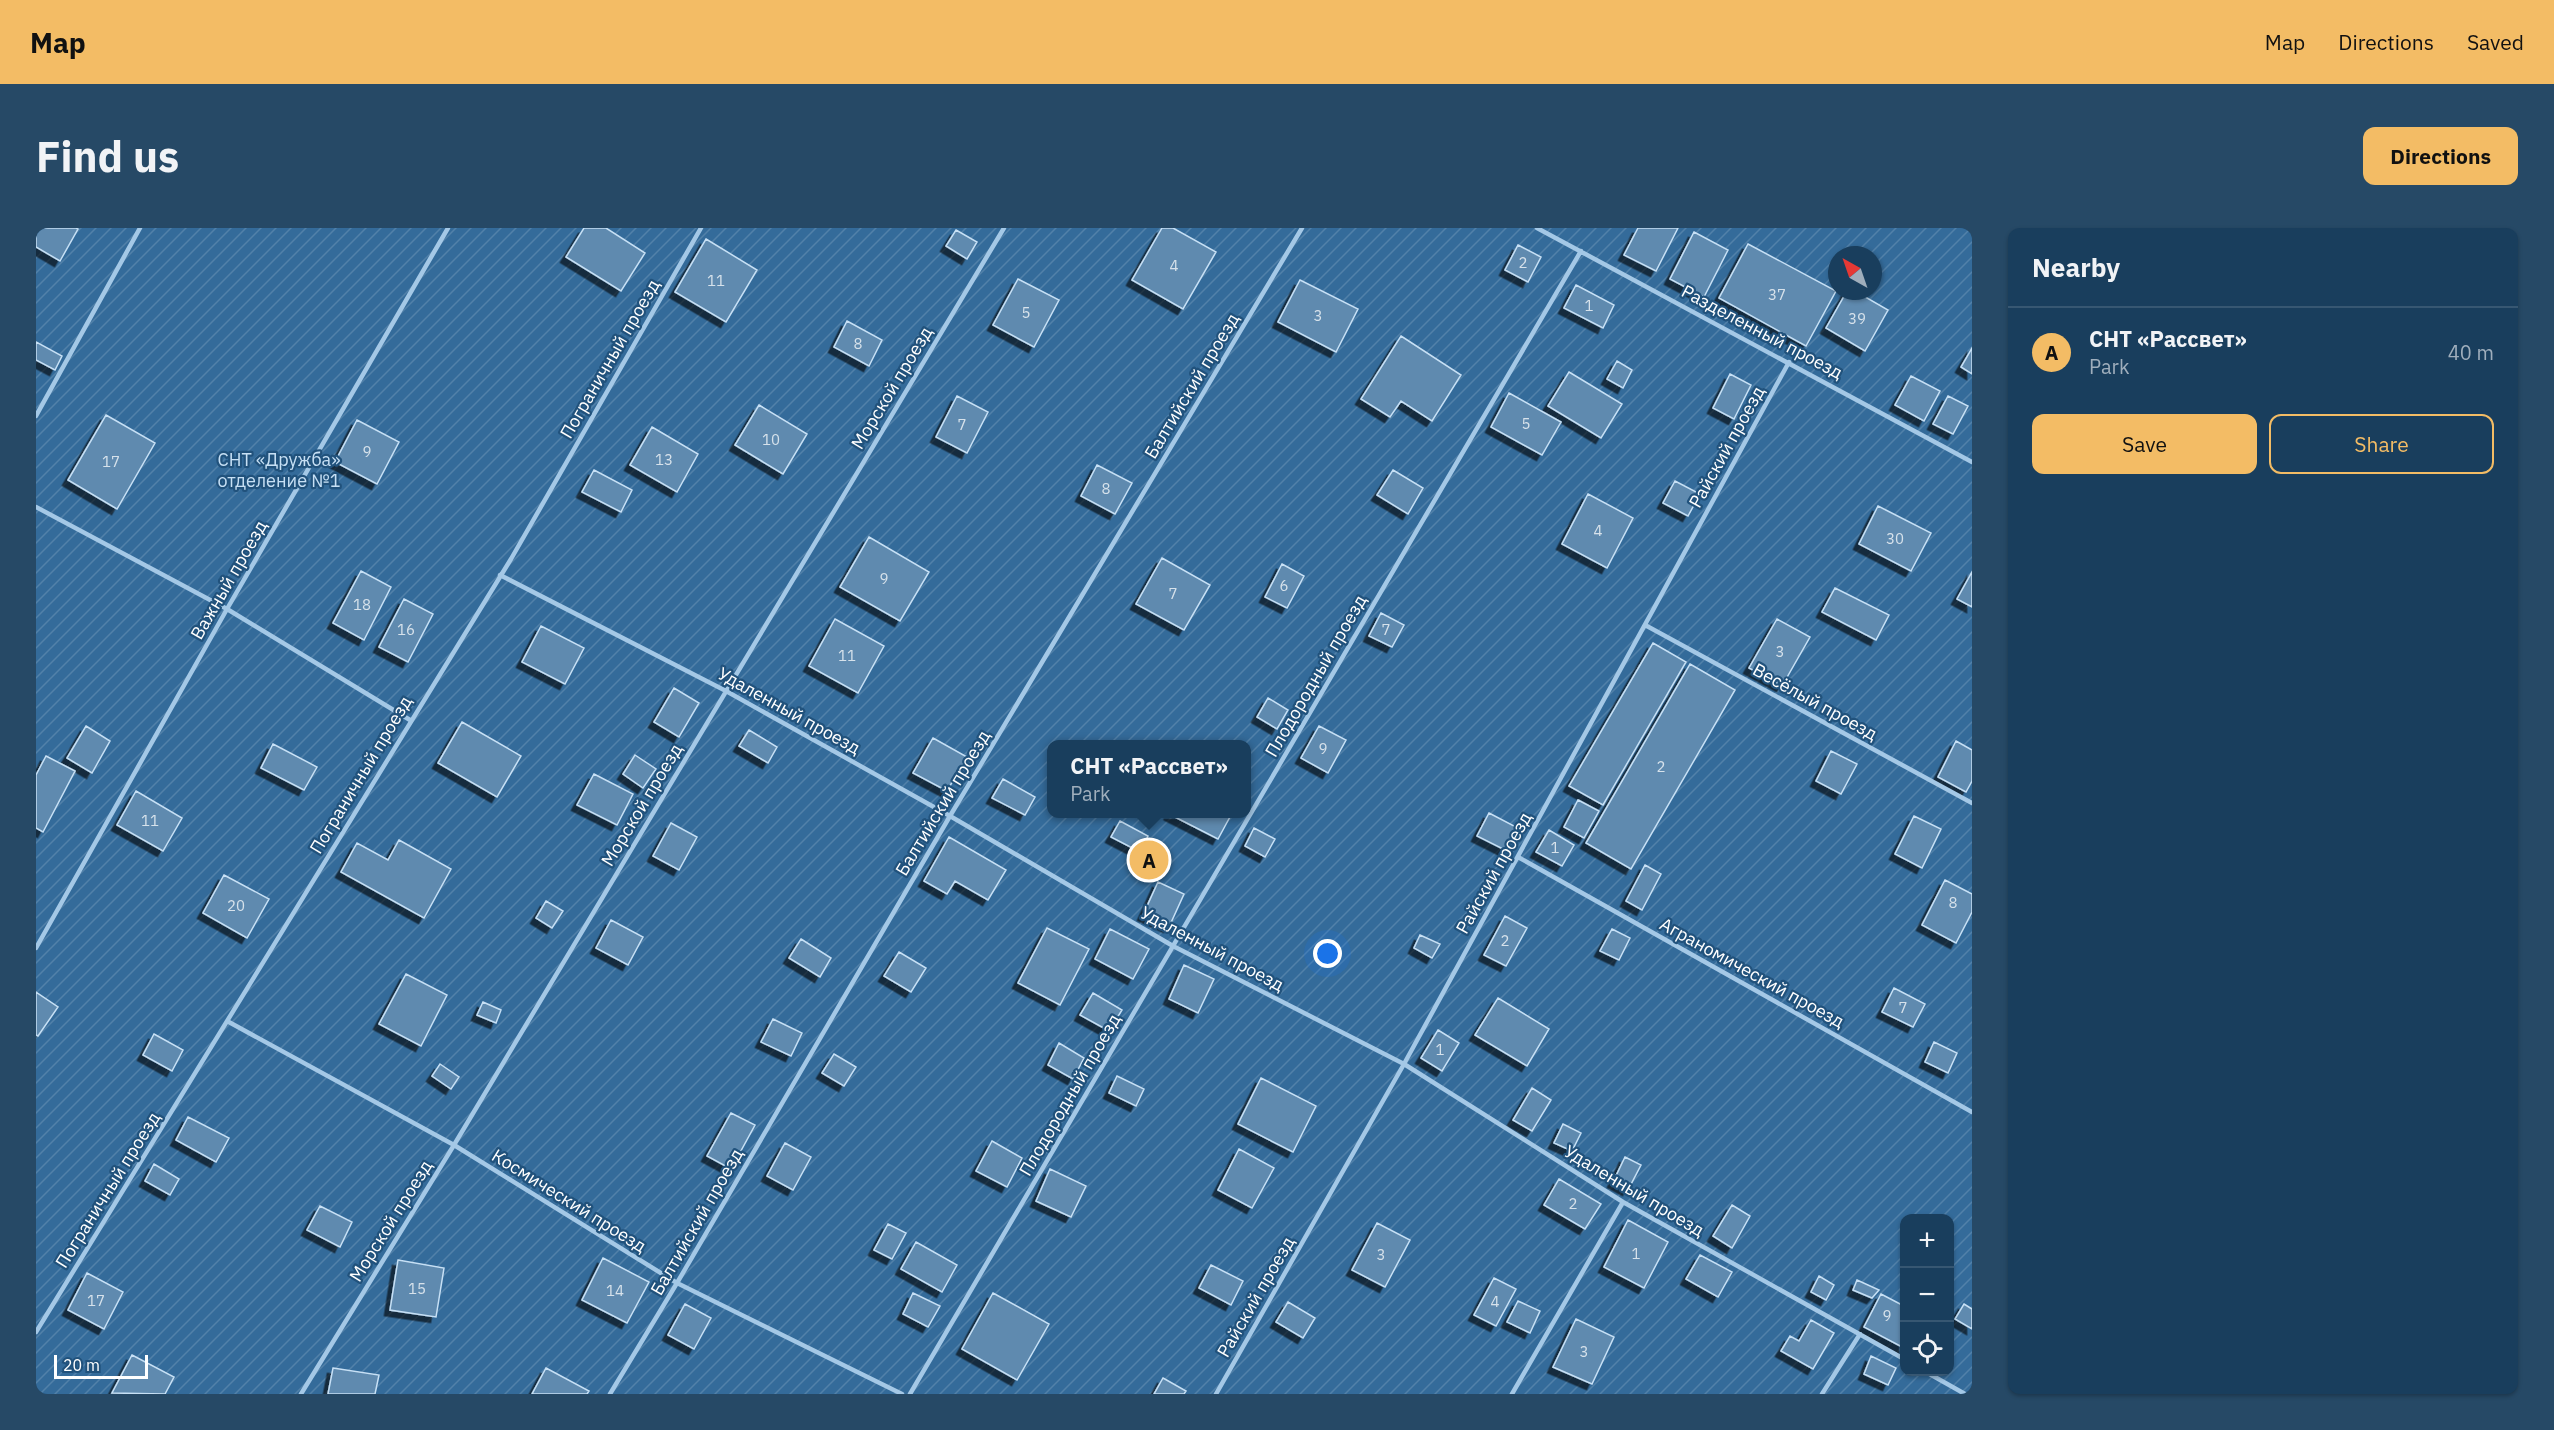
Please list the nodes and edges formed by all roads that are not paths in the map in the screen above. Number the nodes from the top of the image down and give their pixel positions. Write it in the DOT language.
graph roads {
  1 [pos="140,228"];
  2 [pos="448,228"];
  3 [pos="700,228"];
  4 [pos="1004,228"];
  5 [pos="1302,228"];
  6 [pos="1537,228"];
  7 [pos="1581,251"];
  8 [pos="1789,362"];
  9 [pos="36,416"];
  10 [pos="1972,462"];
  11 [pos="36,507"];
  12 [pos="500,575"];
  13 [pos="227,609"];
  14 [pos="1645,625"];
  15 [pos="726,691"];
  16 [pos="410,720"];
  17 [pos="1972,803"];
  18 [pos="1251,813"];
  19 [pos="951,816"];
  20 [pos="1248,818"];
  21 [pos="1518,857"];
  22 [pos="1173,946"];
  23 [pos="36,948"];
  24 [pos="228,1021"];
  25 [pos="1404,1064"];
  26 [pos="1972,1112"];
  27 [pos="454,1145"];
  28 [pos="1623,1202"];
  29 [pos="677,1283"];
  30 [pos="36,1332"];
  31 [pos="1860,1334"];
  32 [pos="1900,1356"];
  33 [pos="1934,1376"];
  34 [pos="301,1394"];
  35 [pos="610,1394"];
  36 [pos="902,1394"];
  37 [pos="910,1394"];
  38 [pos="1216,1394"];
  39 [pos="1512,1394"];
  40 [pos="1822,1394"];
  41 [pos="1965,1394"];
  1 -- 9 [label="lane"];
  2 -- 13 [label="lane, Важный проезд"];
  3 -- 12 [label="lane, Пограничный проезд"];
  4 -- 15 [label="lane, Морской проезд"];
  5 -- 19 [label="lane, Балтийский проезд"];
  6 -- 7 [label="lane, Разделенный проезд"];
  7 -- 8 [label="lane, Разделенный проезд"];
  7 -- 18 [label="lane, Плодородный проезд"];
  8 -- 10 [label="lane, Разделенный проезд"];
  8 -- 14 [label="lane, Райский проезд"];
  11 -- 13 [label="lane"];
  12 -- 15 [label="lane, Удаленный проезд"];
  12 -- 16 [label="lane, Пограничный проезд"];
  13 -- 16 [label="lane"];
  13 -- 23 [label="lane, Важный проезд"];
  14 -- 17 [label="lane, Весёлый проезд"];
  14 -- 21 [label="lane, Райский проезд"];
  15 -- 19 [label="lane, Удаленный проезд"];
  15 -- 27 [label="lane, Морской проезд"];
  16 -- 24 [label="lane, Пограничный проезд"];
  19 -- 22 [label="lane, Удаленный проезд"];
  19 -- 29 [label="lane, Балтийский проезд"];
  20 -- 22 [label="lane, Плодородный проезд"];
  21 -- 25 [label="lane, Райский проезд"];
  21 -- 26 [label="lane, Аграномический проезд"];
  22 -- 25 [label="lane, Удаленный проезд"];
  22 -- 37 [label="lane, Плодородный проезд"];
  24 -- 27 [label="lane, Космический проезд"];
  24 -- 30 [label="lane, Пограничный проезд"];
  25 -- 28 [label="lane, Удаленный проезд"];
  25 -- 38 [label="lane, Райский проезд"];
  27 -- 29 [label="lane, Космический проезд"];
  27 -- 34 [label="lane, Морской проезд"];
  28 -- 31 [label="lane, Удаленный проезд"];
  28 -- 39 [label="lane"];
  29 -- 35 [label="lane, Балтийский проезд"];
  29 -- 36 [label="lane, Космический проезд"];
  31 -- 32 [label="lane, Удаленный проезд"];
  31 -- 40 [label="lane"];
  33 -- 41 [label="lane"];
}
